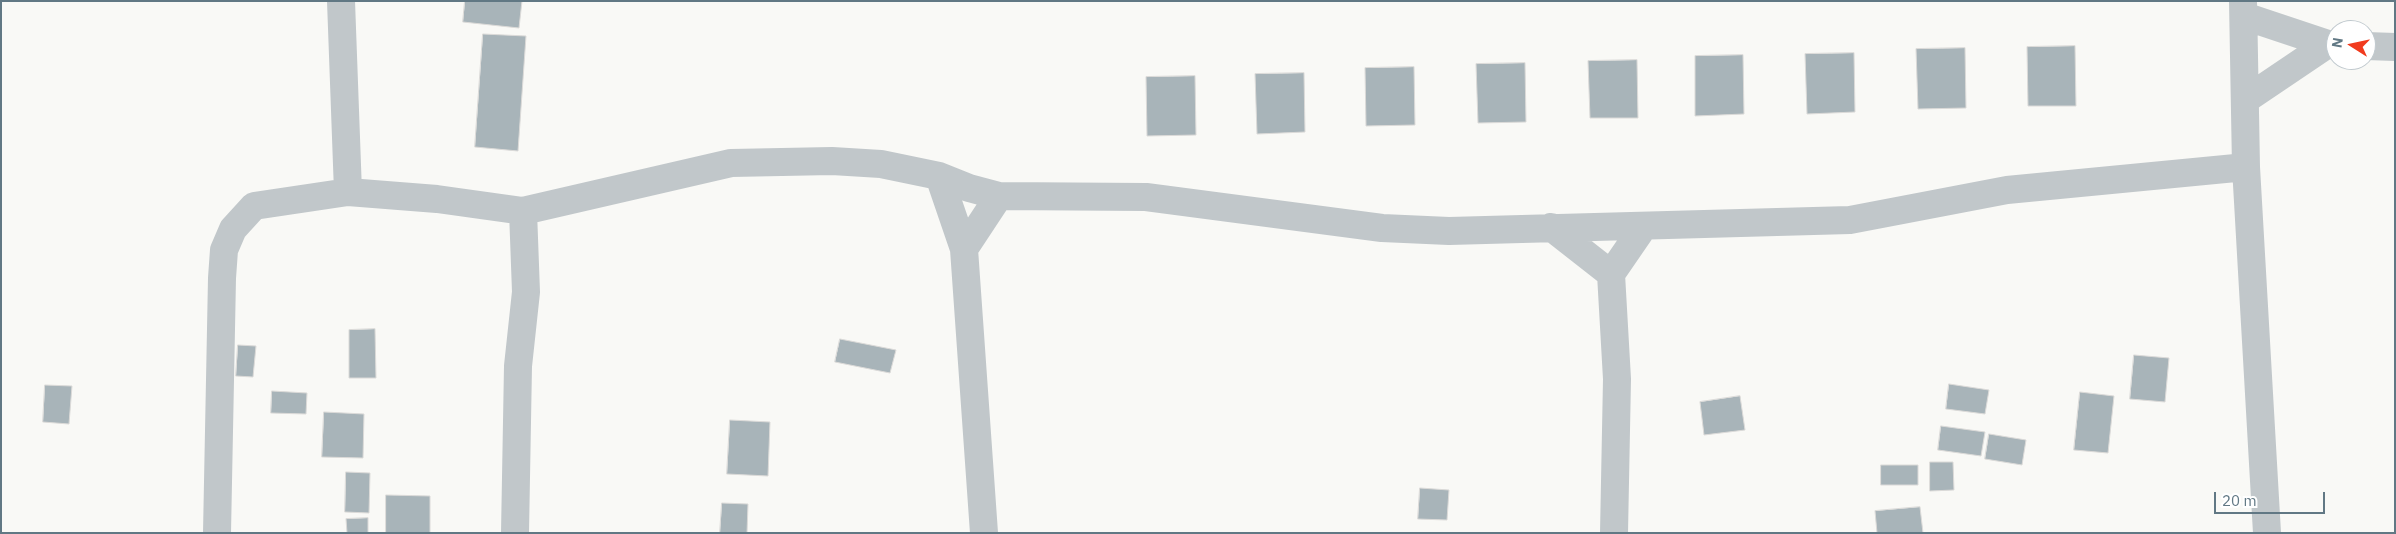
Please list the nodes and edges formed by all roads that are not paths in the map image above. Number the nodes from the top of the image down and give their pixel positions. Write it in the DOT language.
graph roads {
  1 [pos="340,1"];
  2 [pos="2244,8"];
  3 [pos="2326,42"];
  4 [pos="2376,46"];
  5 [pos="2395,47"];
  6 [pos="2326,48"];
  7 [pos="2245,100"];
  8 [pos="2246,167"];
  9 [pos="940,176"];
  10 [pos="348,192"];
  11 [pos="999,196"];
  12 [pos="523,211"];
  13 [pos="1644,226"];
  14 [pos="1551,228"];
  15 [pos="964,249"];
  16 [pos="1611,274"];
  17 [pos="217,533"];
  18 [pos="515,533"];
  19 [pos="984,533"];
  20 [pos="1614,533"];
  21 [pos="2267,533"];
  1 -- 10 [label="street"];
  2 -- 3 [label="street"];
  2 -- 7 [label="street"];
  4 -- 5 [label="street"];
  6 -- 7 [label="street"];
  7 -- 8 [label="street"];
  8 -- 13 [label="street"];
  8 -- 21 [label="street"];
  9 -- 11 [label="street"];
  9 -- 12 [label="street"];
  9 -- 15 [label="street"];
  10 -- 12 [label="street"];
  10 -- 17 [label="street"];
  11 -- 14 [label="street"];
  11 -- 15 [label="street"];
  12 -- 18 [label="street"];
  13 -- 14 [label="street"];
  13 -- 16 [label="street"];
  14 -- 16 [label="street"];
  15 -- 19 [label="street"];
  16 -- 20 [label="street"];
}
